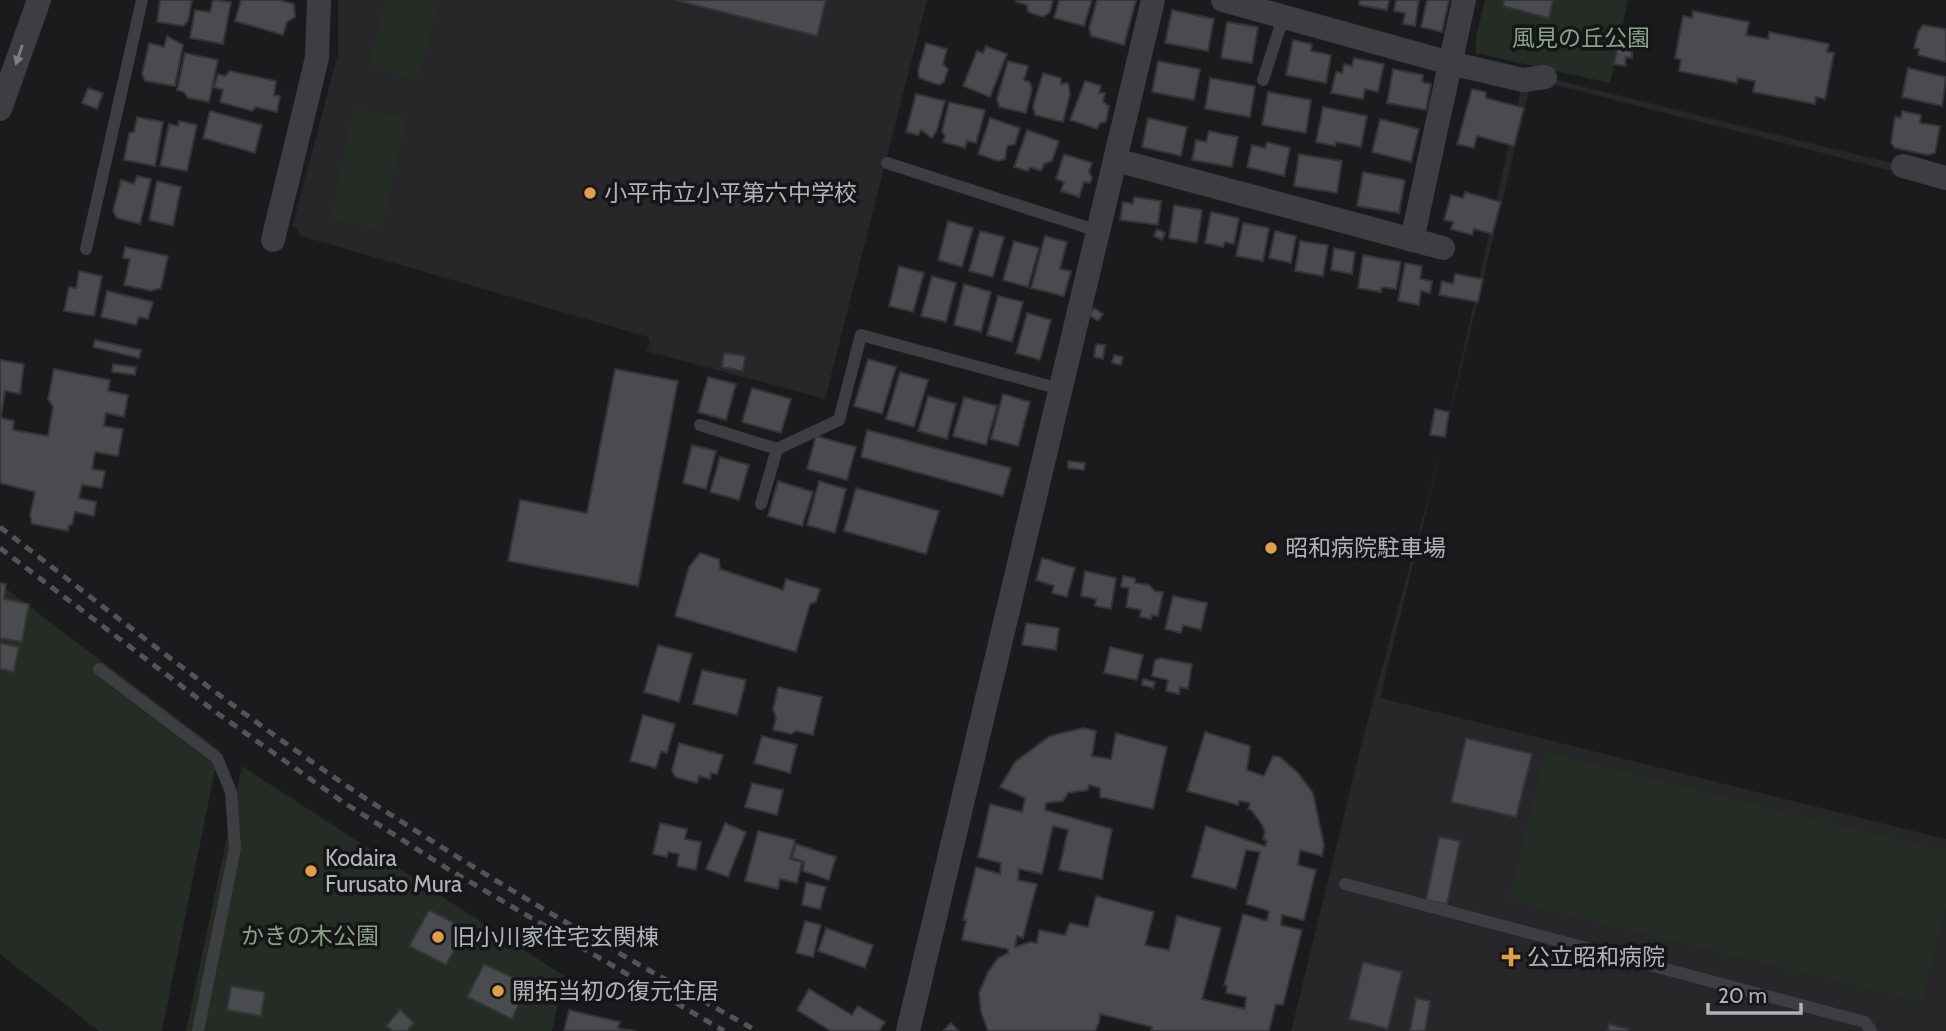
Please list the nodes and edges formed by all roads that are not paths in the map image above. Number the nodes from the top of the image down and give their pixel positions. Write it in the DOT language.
graph roads {
  1 [pos="38,0"];
  2 [pos="142,0"];
  3 [pos="319,0"];
  4 [pos="1153,0"];
  5 [pos="1223,0"];
  6 [pos="1464,0"];
  7 [pos="1283,18"];
  8 [pos="1450,63"];
  9 [pos="1545,77"];
  10 [pos="1263,80"];
  11 [pos="0,109"];
  12 [pos="1116,160"];
  13 [pos="887,163"];
  14 [pos="1903,166"];
  15 [pos="1945,176"];
  16 [pos="1098,231"];
  17 [pos="273,240"];
  18 [pos="1412,240"];
  19 [pos="1443,248"];
  20 [pos="86,249"];
  21 [pos="1060,389"];
  22 [pos="700,425"];
  23 [pos="777,449"];
  24 [pos="761,504"];
  25 [pos="99,669"];
  26 [pos="1345,884"];
  27 [pos="198,1031"];
  28 [pos="908,1031"];
  29 [pos="1871,1031"];
  1 -- 11 [label="street, one-way"];
  2 -- 20 [label="lane"];
  3 -- 17 [label="street"];
  4 -- 12 [label="street"];
  5 -- 7 [label="street"];
  6 -- 8 [label="street"];
  7 -- 8 [label="street"];
  7 -- 10 [label="lane"];
  8 -- 9 [label="street"];
  8 -- 18 [label="street"];
  12 -- 16 [label="street"];
  12 -- 18 [label="street"];
  13 -- 16 [label="lane"];
  14 -- 15 [label="street"];
  16 -- 21 [label="street"];
  18 -- 19 [label="street"];
  21 -- 23 [label="lane"];
  21 -- 28 [label="street"];
  22 -- 23 [label="lane"];
  23 -- 24 [label="lane"];
  25 -- 27 [label="lane"];
  26 -- 29 [label="lane"];
}
